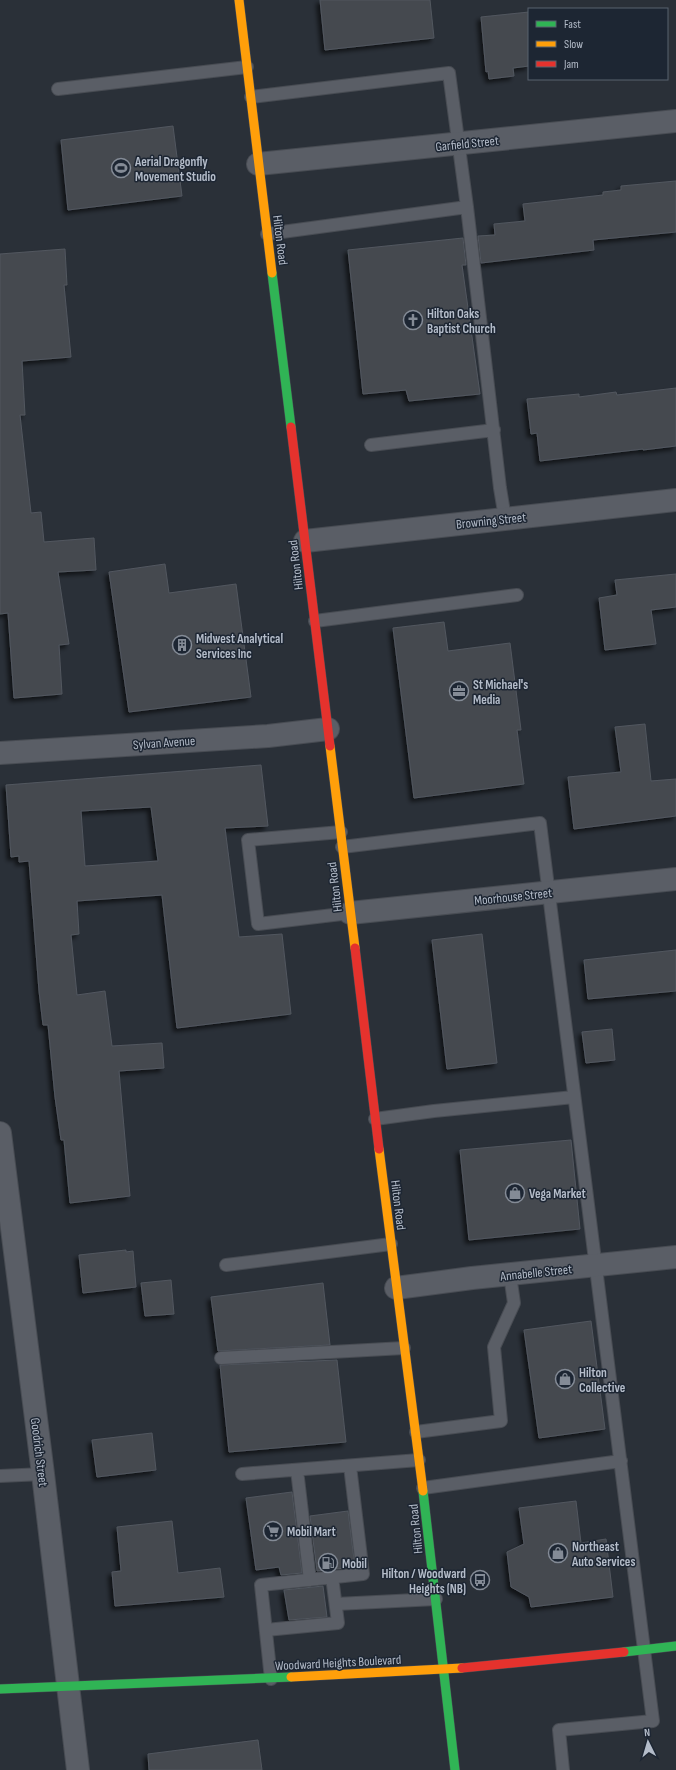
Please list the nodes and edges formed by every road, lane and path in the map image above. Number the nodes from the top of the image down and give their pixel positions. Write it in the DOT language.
graph roads {
  1 [pos="239,0"];
  2 [pos="247,68"];
  3 [pos="58,89"];
  4 [pos="251,97"];
  5 [pos="676,121"];
  6 [pos="459,144"];
  7 [pos="258,164"];
  8 [pos="467,207"];
  9 [pos="267,234"];
  10 [pos="494,430"];
  11 [pos="371,445"];
  12 [pos="676,500"];
  13 [pos="506,518"];
  14 [pos="305,541"];
  15 [pos="517,595"];
  16 [pos="315,621"];
  17 [pos="328,729"];
  18 [pos="0,753"];
  19 [pos="341,832"];
  20 [pos="342,847"];
  21 [pos="676,879"];
  22 [pos="548,892"];
  23 [pos="350,913"];
  24 [pos="574,1097"];
  25 [pos="375,1119"];
  26 [pos="0,1133"];
  27 [pos="390,1244"];
  28 [pos="676,1257"];
  29 [pos="226,1265"];
  30 [pos="596,1266"];
  31 [pos="510,1275"];
  32 [pos="396,1288"];
  33 [pos="404,1348"];
  34 [pos="221,1358"];
  35 [pos="416,1432"];
  36 [pos="420,1460"];
  37 [pos="621,1461"];
  38 [pos="350,1466"];
  39 [pos="297,1470"];
  40 [pos="43,1474"];
  41 [pos="242,1474"];
  42 [pos="0,1476"];
  43 [pos="423,1488"];
  44 [pos="332,1578"];
  45 [pos="310,1580"];
  46 [pos="436,1599"];
  47 [pos="336,1604"];
  48 [pos="266,1630"];
  49 [pos="676,1646"];
  50 [pos="645,1650"];
  51 [pos="443,1669"];
  52 [pos="271,1679"];
  53 [pos="67,1686"];
  54 [pos="0,1689"];
  55 [pos="78,1770"];
  56 [pos="455,1770"];
  57 [pos="563,1770"];
  1 -- 2 [label="street, Hilton Road"];
  2 -- 3 [label="lane"];
  2 -- 4 [label="street, Hilton Road"];
  4 -- 6 [label="lane"];
  4 -- 7 [label="street, Hilton Road"];
  5 -- 6 [label="street, Garfield Street"];
  6 -- 7 [label="street, Garfield Street"];
  6 -- 8 [label="lane"];
  7 -- 9 [label="street, Hilton Road"];
  8 -- 9 [label="lane"];
  8 -- 10 [label="lane"];
  9 -- 14 [label="street, Hilton Road"];
  10 -- 11 [label="lane"];
  10 -- 13 [label="lane"];
  12 -- 13 [label="street, Browning Street"];
  13 -- 14 [label="street, Browning Street"];
  14 -- 16 [label="street, Hilton Road"];
  15 -- 16 [label="lane"];
  16 -- 17 [label="street, Hilton Road"];
  17 -- 18 [label="street, Sylvan Avenue"];
  17 -- 19 [label="street, Hilton Road"];
  19 -- 20 [label="street, Hilton Road"];
  19 -- 23 [label="lane"];
  20 -- 22 [label="lane"];
  20 -- 23 [label="street, Hilton Road"];
  21 -- 22 [label="street, Moorhouse Street"];
  22 -- 23 [label="street, Moorhouse Street"];
  22 -- 24 [label="lane"];
  23 -- 25 [label="street, Hilton Road"];
  24 -- 25 [label="lane"];
  24 -- 30 [label="lane"];
  25 -- 27 [label="street, Hilton Road"];
  26 -- 40 [label="street, Goodrich Street"];
  27 -- 29 [label="lane"];
  27 -- 32 [label="street, Hilton Road"];
  28 -- 30 [label="street, Annabelle Street"];
  30 -- 31 [label="street, Annabelle Street"];
  30 -- 37 [label="lane"];
  31 -- 32 [label="street, Annabelle Street"];
  31 -- 35 [label="lane"];
  32 -- 33 [label="street, Hilton Road"];
  33 -- 34 [label="lane"];
  33 -- 35 [label="street, Hilton Road"];
  35 -- 36 [label="street, Hilton Road"];
  36 -- 38 [label="lane"];
  36 -- 43 [label="street, Hilton Road"];
  37 -- 43 [label="lane"];
  37 -- 50 [label="lane"];
  38 -- 39 [label="lane"];
  38 -- 44 [label="lane"];
  39 -- 41 [label="lane"];
  39 -- 45 [label="lane"];
  40 -- 42 [label="lane"];
  40 -- 53 [label="street, Goodrich Street"];
  43 -- 46 [label="street, Hilton Road"];
  44 -- 45 [label="lane"];
  44 -- 47 [label="lane"];
  45 -- 48 [label="lane"];
  46 -- 47 [label="lane"];
  46 -- 51 [label="street, Hilton Road"];
  47 -- 48 [label="lane"];
  48 -- 52 [label="lane"];
  49 -- 50 [label="street, Woodward Heights Boulevard"];
  50 -- 51 [label="street, Woodward Heights Boulevard"];
  50 -- 57 [label="lane"];
  51 -- 52 [label="street, Woodward Heights Boulevard"];
  51 -- 56 [label="street, Hilton Road"];
  52 -- 53 [label="street, Woodward Heights Boulevard"];
  53 -- 54 [label="street, Woodward Heights Boulevard"];
  53 -- 55 [label="street, Goodrich Street"];
}
